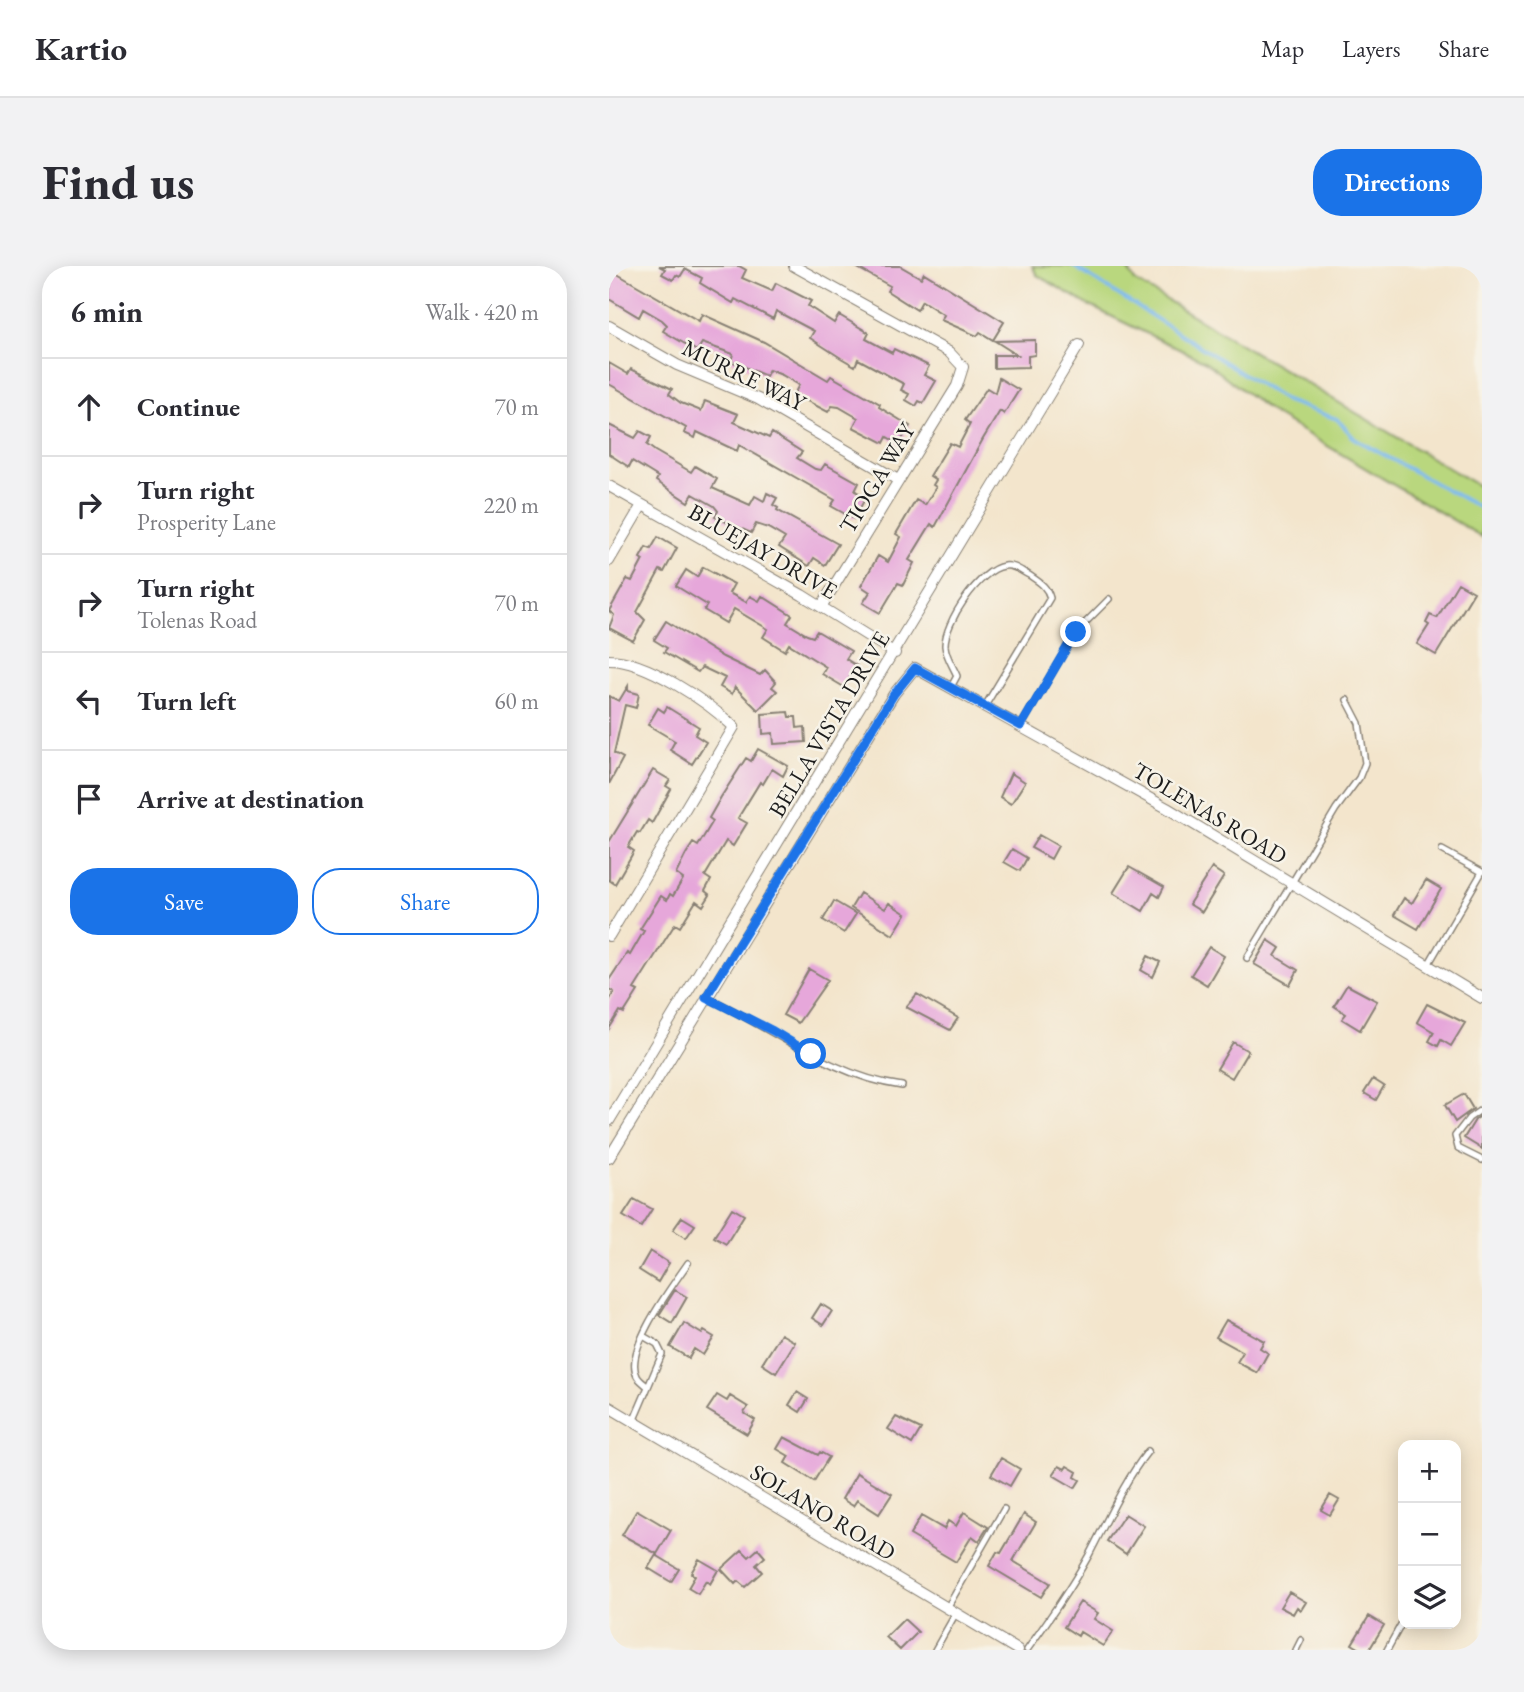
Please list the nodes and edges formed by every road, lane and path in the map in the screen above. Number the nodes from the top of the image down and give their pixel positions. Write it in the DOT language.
graph roads {
  1 [pos="794,266"];
  2 [pos="609,327"];
  3 [pos="1079,345"];
  4 [pos="898,480"];
  5 [pos="609,486"];
  6 [pos="642,505"];
  7 [pos="609,561"];
  8 [pos="1109,599"];
  9 [pos="821,607"];
  10 [pos="895,653"];
  11 [pos="609,660"];
  12 [pos="951,687"];
  13 [pos="1347,700"];
  14 [pos="985,706"];
  15 [pos="1021,726"];
  16 [pos="1442,850"];
  17 [pos="1291,883"];
  18 [pos="609,936"];
  19 [pos="1247,958"];
  20 [pos="1428,965"];
  21 [pos="706,997"];
  22 [pos="1482,998"];
  23 [pos="902,1086"];
  24 [pos="1482,1109"];
  25 [pos="609,1121"];
  26 [pos="609,1158"];
  27 [pos="1482,1160"];
  28 [pos="688,1263"];
  29 [pos="643,1336"];
  30 [pos="648,1387"];
  31 [pos="609,1407"];
  32 [pos="633,1422"];
  33 [pos="1148,1451"];
  34 [pos="1004,1509"];
  35 [pos="951,1611"];
  36 [pos="1398,1629"];
  37 [pos="1301,1640"];
  38 [pos="935,1650"];
  39 [pos="1018,1650"];
  40 [pos="1027,1650"];
  41 [pos="1296,1650"];
  42 [pos="1387,1650"];
  1 -- 4 [label="street, TIOGA WAY"];
  2 -- 4 [label="street, MURRE WAY"];
  3 -- 10 [label="street, BELLA VISTA DRIVE"];
  4 -- 9 [label="street, TIOGA WAY"];
  5 -- 6 [label="street, BLUEJAY DRIVE"];
  6 -- 7 [label="street"];
  6 -- 9 [label="street, BLUEJAY DRIVE"];
  8 -- 15 [label="lane"];
  9 -- 10 [label="street, BLUEJAY DRIVE"];
  10 -- 25 [label="street, BELLA VISTA DRIVE"];
  11 -- 18 [label="street"];
  12 -- 14 [label="street, TOLENAS ROAD"];
  12 -- 14 [label="lane"];
  12 -- 21 [label="street, TOLENAS ROAD"];
  13 -- 17 [label="lane"];
  14 -- 15 [label="street, TOLENAS ROAD"];
  15 -- 17 [label="street, TOLENAS ROAD"];
  16 -- 20 [label="lane"];
  17 -- 19 [label="lane"];
  17 -- 20 [label="street, TOLENAS ROAD"];
  20 -- 22 [label="street, TOLENAS ROAD"];
  21 -- 23 [label="lane"];
  21 -- 26 [label="street"];
  24 -- 27 [label="lane"];
  28 -- 29 [label="lane"];
  29 -- 30 [label="lane"];
  29 -- 30 [label="lane"];
  30 -- 32 [label="lane"];
  31 -- 32 [label="street, SOLANO ROAD"];
  32 -- 35 [label="street, SOLANO ROAD"];
  33 -- 40 [label="lane"];
  34 -- 35 [label="lane"];
  35 -- 38 [label="lane"];
  35 -- 39 [label="street, SOLANO ROAD"];
  36 -- 42 [label="lane"];
  37 -- 41 [label="lane"];
}
